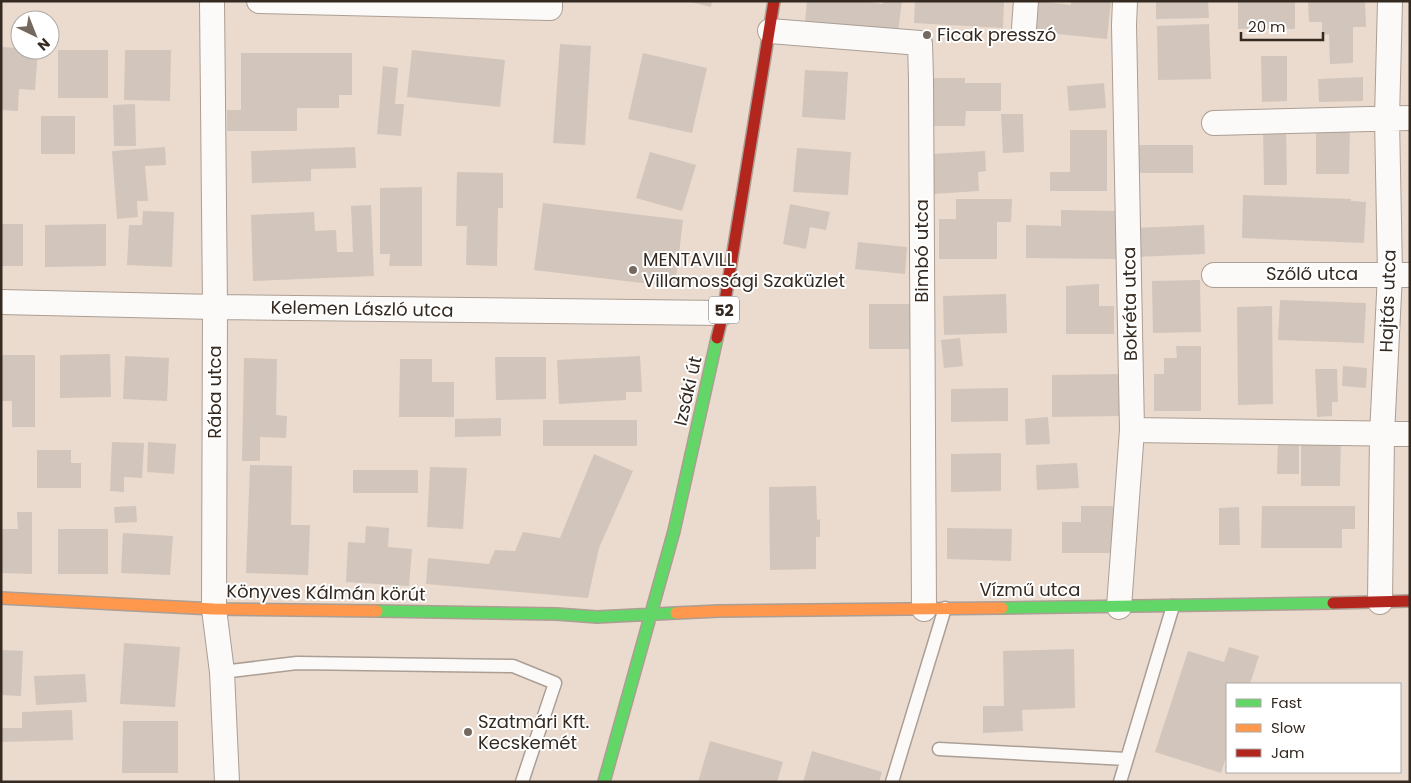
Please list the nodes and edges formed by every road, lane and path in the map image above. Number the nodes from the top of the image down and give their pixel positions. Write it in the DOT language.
graph roads {
  1 [pos="212,1"];
  2 [pos="259,1"];
  3 [pos="550,1"];
  4 [pos="774,1"];
  5 [pos="1026,1"];
  6 [pos="1125,1"];
  7 [pos="1390,1"];
  8 [pos="1024,28"];
  9 [pos="770,31"];
  10 [pos="1399,118"];
  11 [pos="1214,123"];
  12 [pos="1400,274"];
  13 [pos="1214,275"];
  14 [pos="1,302"];
  15 [pos="215,307"];
  16 [pos="723,313"];
  17 [pos="1132,430"];
  18 [pos="1382,434"];
  19 [pos="1410,434"];
  20 [pos="1,598"];
  21 [pos="1410,601"];
  22 [pos="1380,602"];
  23 [pos="1172,606"];
  24 [pos="1119,607"];
  25 [pos="214,608"];
  26 [pos="934,608"];
  27 [pos="651,614"];
  28 [pos="222,672"];
  29 [pos="939,749"];
  30 [pos="1126,759"];
  31 [pos="1121,781"];
  32 [pos="227,782"];
  33 [pos="522,782"];
  34 [pos="604,782"];
  35 [pos="892,782"];
  1 -- 15 [label="street, Rába utca"];
  2 -- 3 [label="street"];
  4 -- 9 [label="main road, Izsáki út / 52"];
  5 -- 8 [label="street"];
  6 -- 17 [label="street, Bokréta utca"];
  7 -- 10 [label="street, Hajtás utca"];
  9 -- 16 [label="main road, Izsáki út / 52"];
  9 -- 26 [label="street, Bimbó utca"];
  10 -- 11 [label="street"];
  10 -- 12 [label="street, Hajtás utca"];
  12 -- 13 [label="street, Szőlő utca"];
  12 -- 18 [label="street, Hajtás utca"];
  14 -- 15 [label="street, Kelemen László utca"];
  15 -- 16 [label="street, Kelemen László utca"];
  15 -- 25 [label="street, Rába utca"];
  16 -- 27 [label="main road, Izsáki út / 52"];
  17 -- 18 [label="street"];
  17 -- 24 [label="street, Bokréta utca"];
  18 -- 19 [label="street"];
  18 -- 22 [label="street, Hajtás utca"];
  20 -- 25 [label="main road, Könyves Kálmán körút"];
  21 -- 22 [label="main road, Vízmű utca"];
  22 -- 23 [label="main road, Vízmű utca"];
  23 -- 24 [label="main road, Vízmű utca"];
  23 -- 30 [label="lane"];
  24 -- 26 [label="main road, Vízmű utca"];
  25 -- 27 [label="main road, Könyves Kálmán körút"];
  25 -- 28 [label="street, Rába utca"];
  26 -- 27 [label="main road, Vízmű utca"];
  26 -- 35 [label="lane"];
  27 -- 34 [label="main road, Izsáki út / 52"];
  28 -- 32 [label="street, Rába utca"];
  28 -- 33 [label="lane"];
  29 -- 30 [label="lane"];
  30 -- 31 [label="lane"];
}
